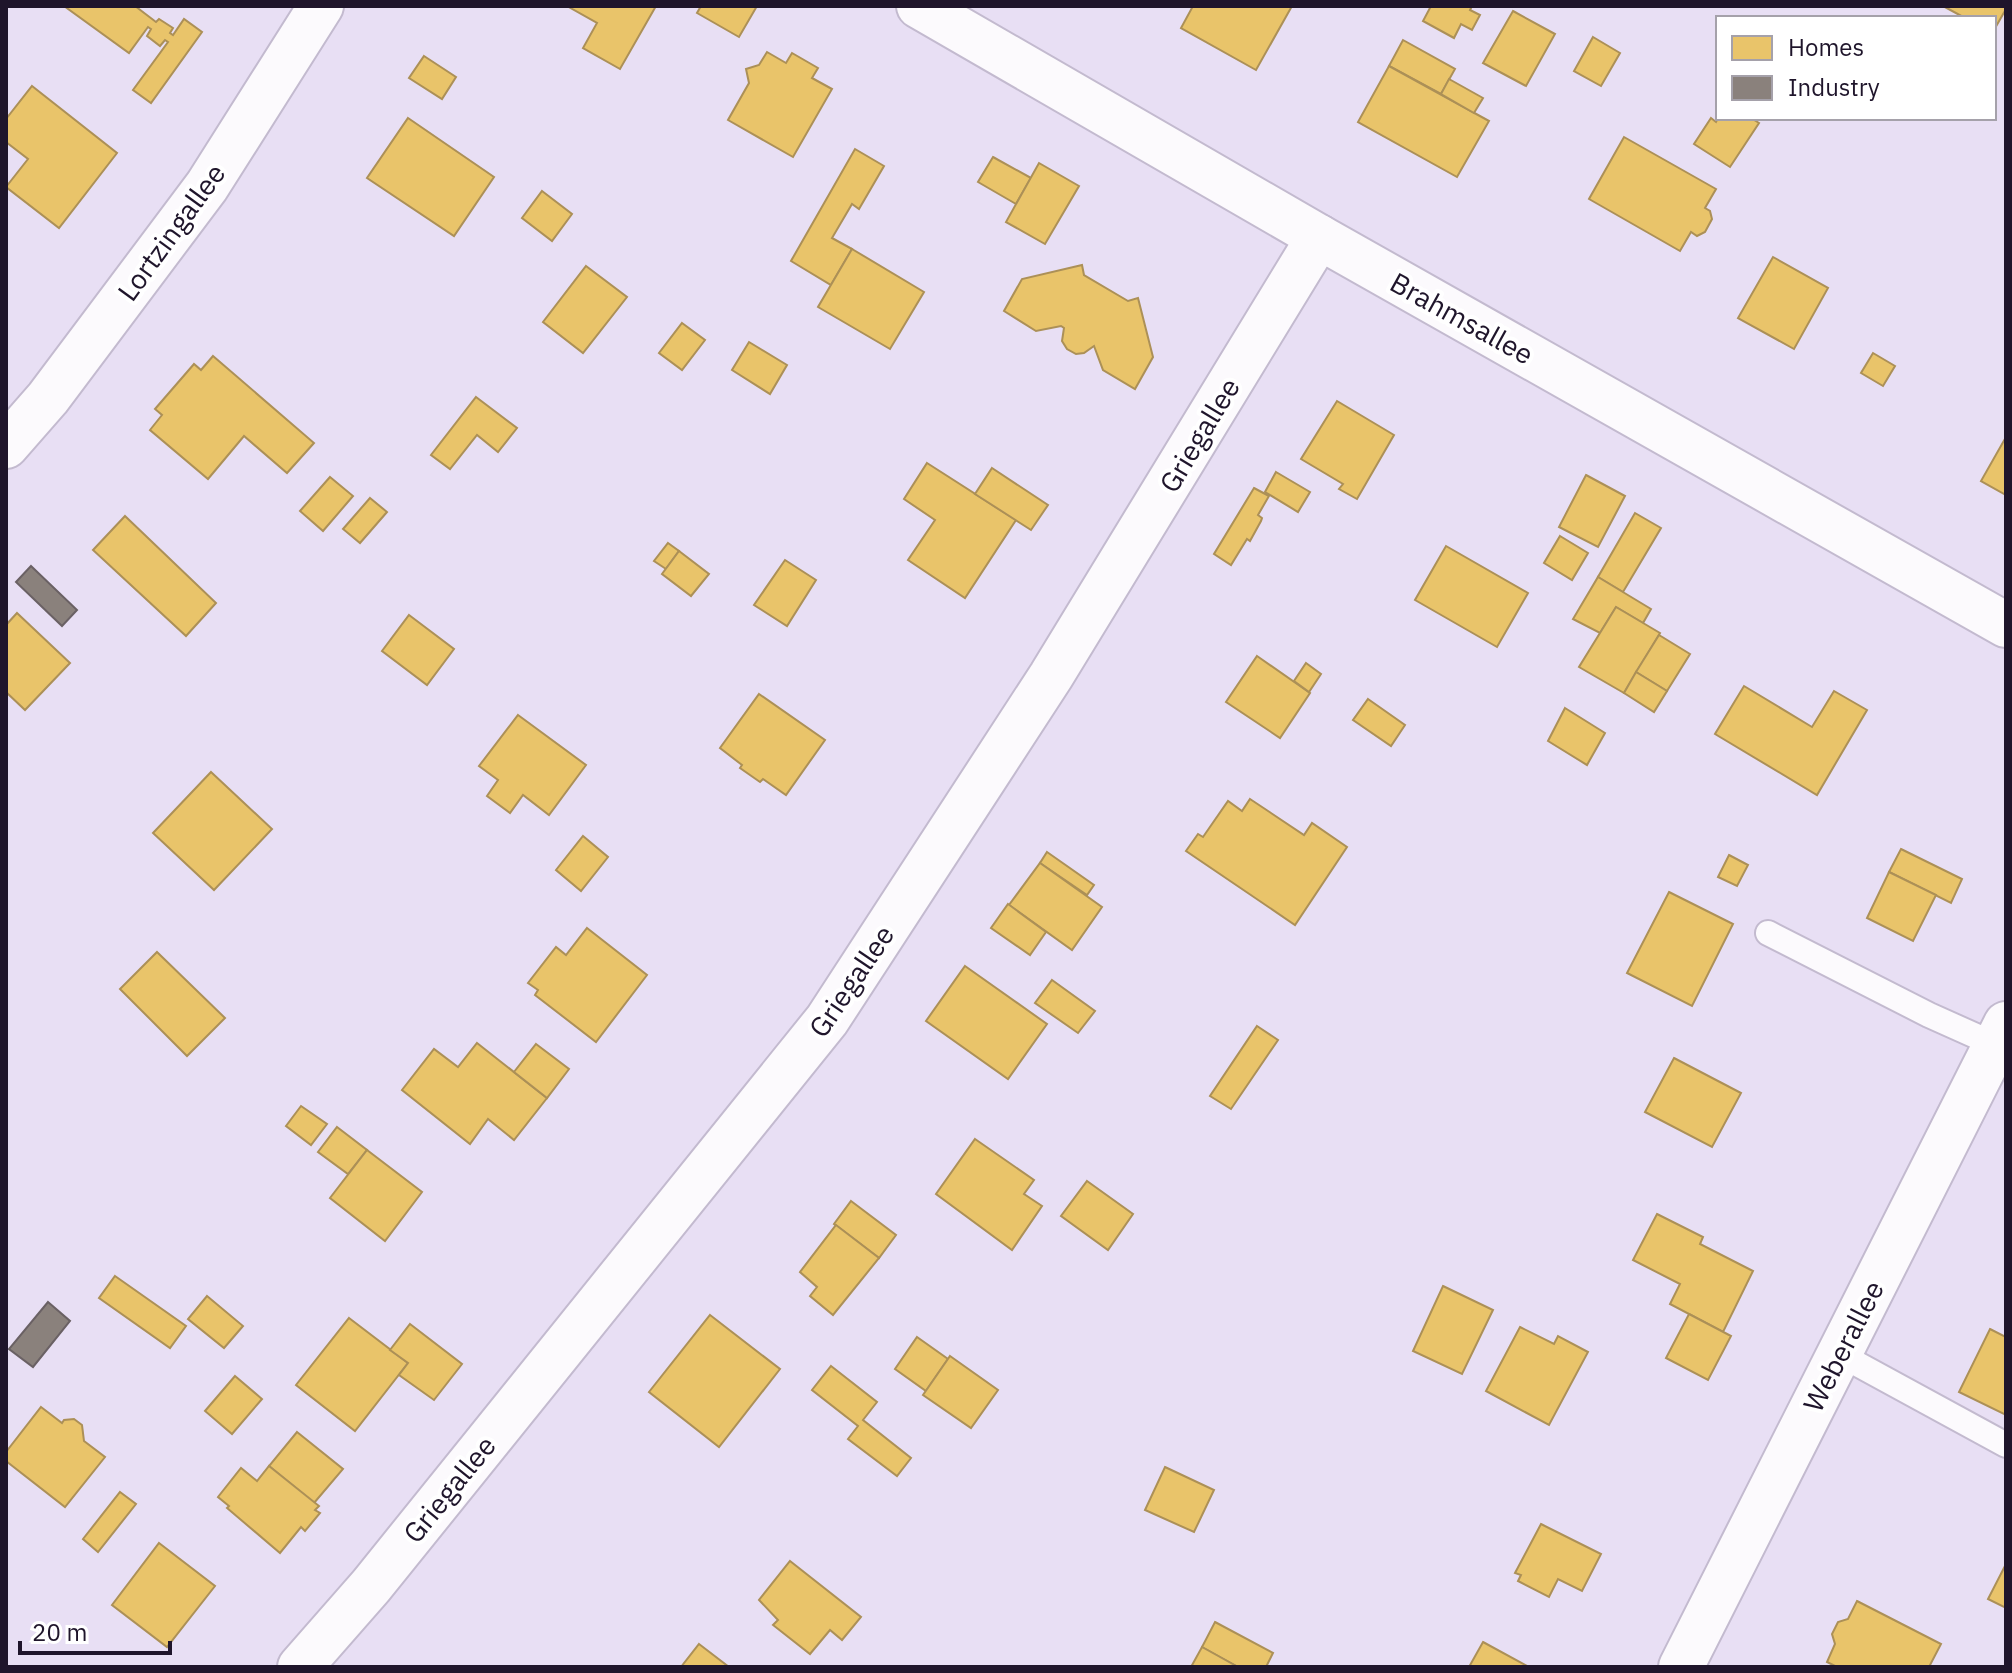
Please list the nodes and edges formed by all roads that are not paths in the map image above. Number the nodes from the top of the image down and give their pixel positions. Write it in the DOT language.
graph roads {
  1 [pos="321,6"];
  2 [pos="919,6"];
  3 [pos="1319,237"];
  4 [pos="6,446"];
  5 [pos="2006,625"];
  6 [pos="1768,933"];
  7 [pos="2001,1035"];
  8 [pos="1839,1354"];
  9 [pos="2006,1445"];
  10 [pos="300,1667"];
  11 [pos="1681,1667"];
  1 -- 4 [label="street, Lortzingallee"];
  2 -- 3 [label="street, Brahmsallee"];
  3 -- 5 [label="street, Brahmsallee"];
  3 -- 10 [label="street, Griegallee"];
  6 -- 7 [label="lane"];
  7 -- 8 [label="street, Weberallee"];
  8 -- 9 [label="lane"];
  8 -- 11 [label="street, Weberallee"];
}
